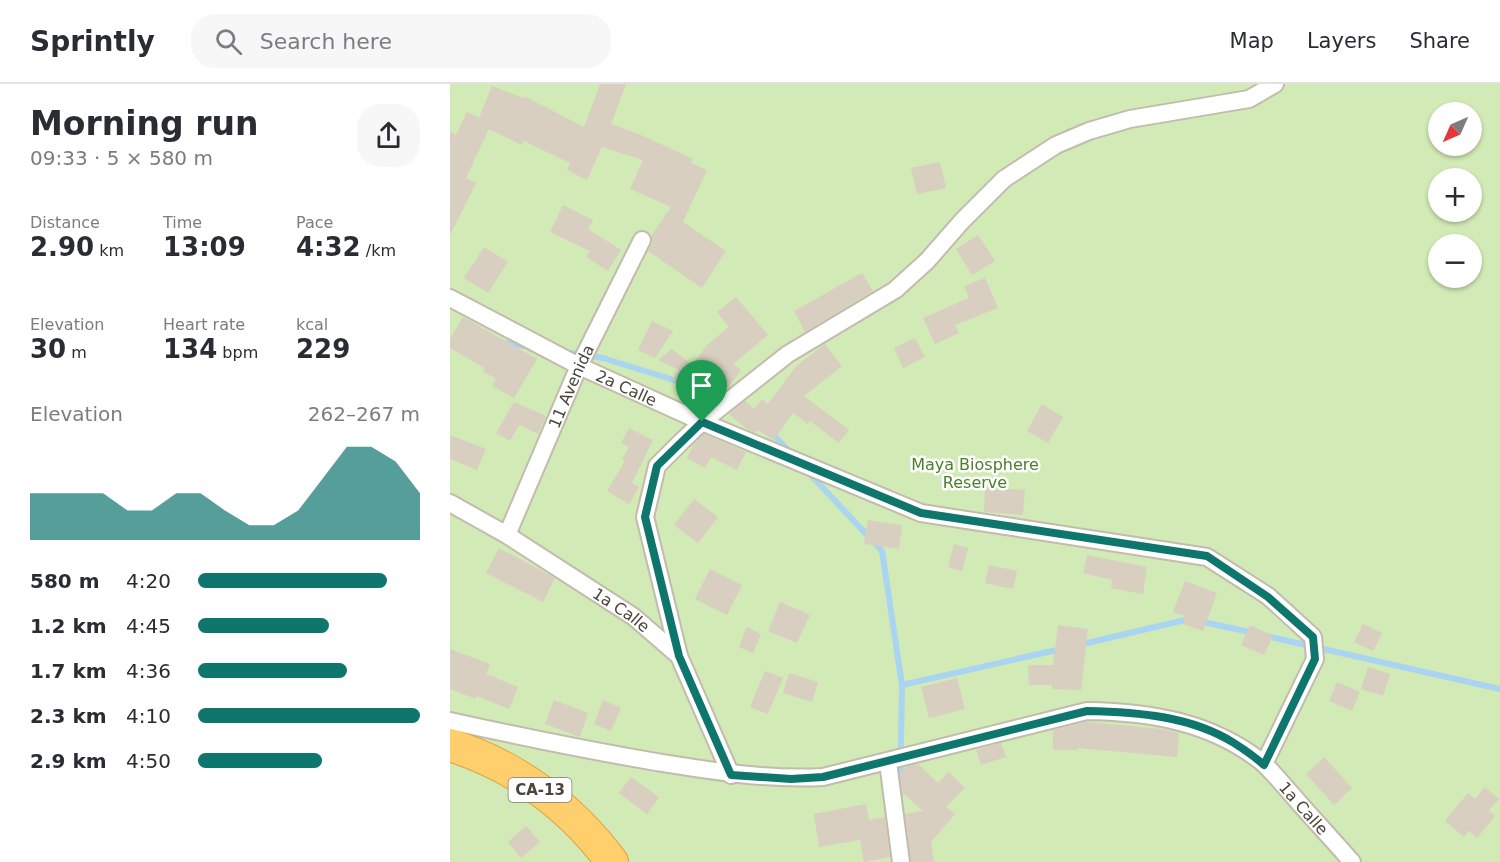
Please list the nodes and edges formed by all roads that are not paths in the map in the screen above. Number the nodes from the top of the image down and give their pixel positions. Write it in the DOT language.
graph roads {
  1 [pos="1275,84"];
  2 [pos="642,240"];
  3 [pos="450,298"];
  4 [pos="579,366"];
  5 [pos="702,422"];
  6 [pos="450,503"];
  7 [pos="507,535"];
  8 [pos="679,656"];
  9 [pos="450,721"];
  10 [pos="450,745"];
  11 [pos="888,762"];
  12 [pos="1264,765"];
  13 [pos="731,775"];
  14 [pos="612,862"];
  15 [pos="901,862"];
  16 [pos="1352,862"];
  1 -- 5 [label="street"];
  2 -- 4 [label="street, 11 Avenida"];
  3 -- 4 [label="street, 2a Calle"];
  4 -- 5 [label="street, 2a Calle"];
  4 -- 7 [label="street, 11 Avenida"];
  5 -- 8 [label="street"];
  5 -- 12 [label="street, 2a Calle"];
  6 -- 7 [label="street, 1a Calle"];
  7 -- 8 [label="street, 1a Calle"];
  8 -- 13 [label="street, 1a Calle"];
  9 -- 13 [label="street, 1a Calle"];
  10 -- 14 [label="highway, CA-13"];
  11 -- 12 [label="street, 1a Calle"];
  11 -- 13 [label="street, 1a Calle"];
  11 -- 15 [label="street"];
  12 -- 16 [label="street, 1a Calle"];
}
